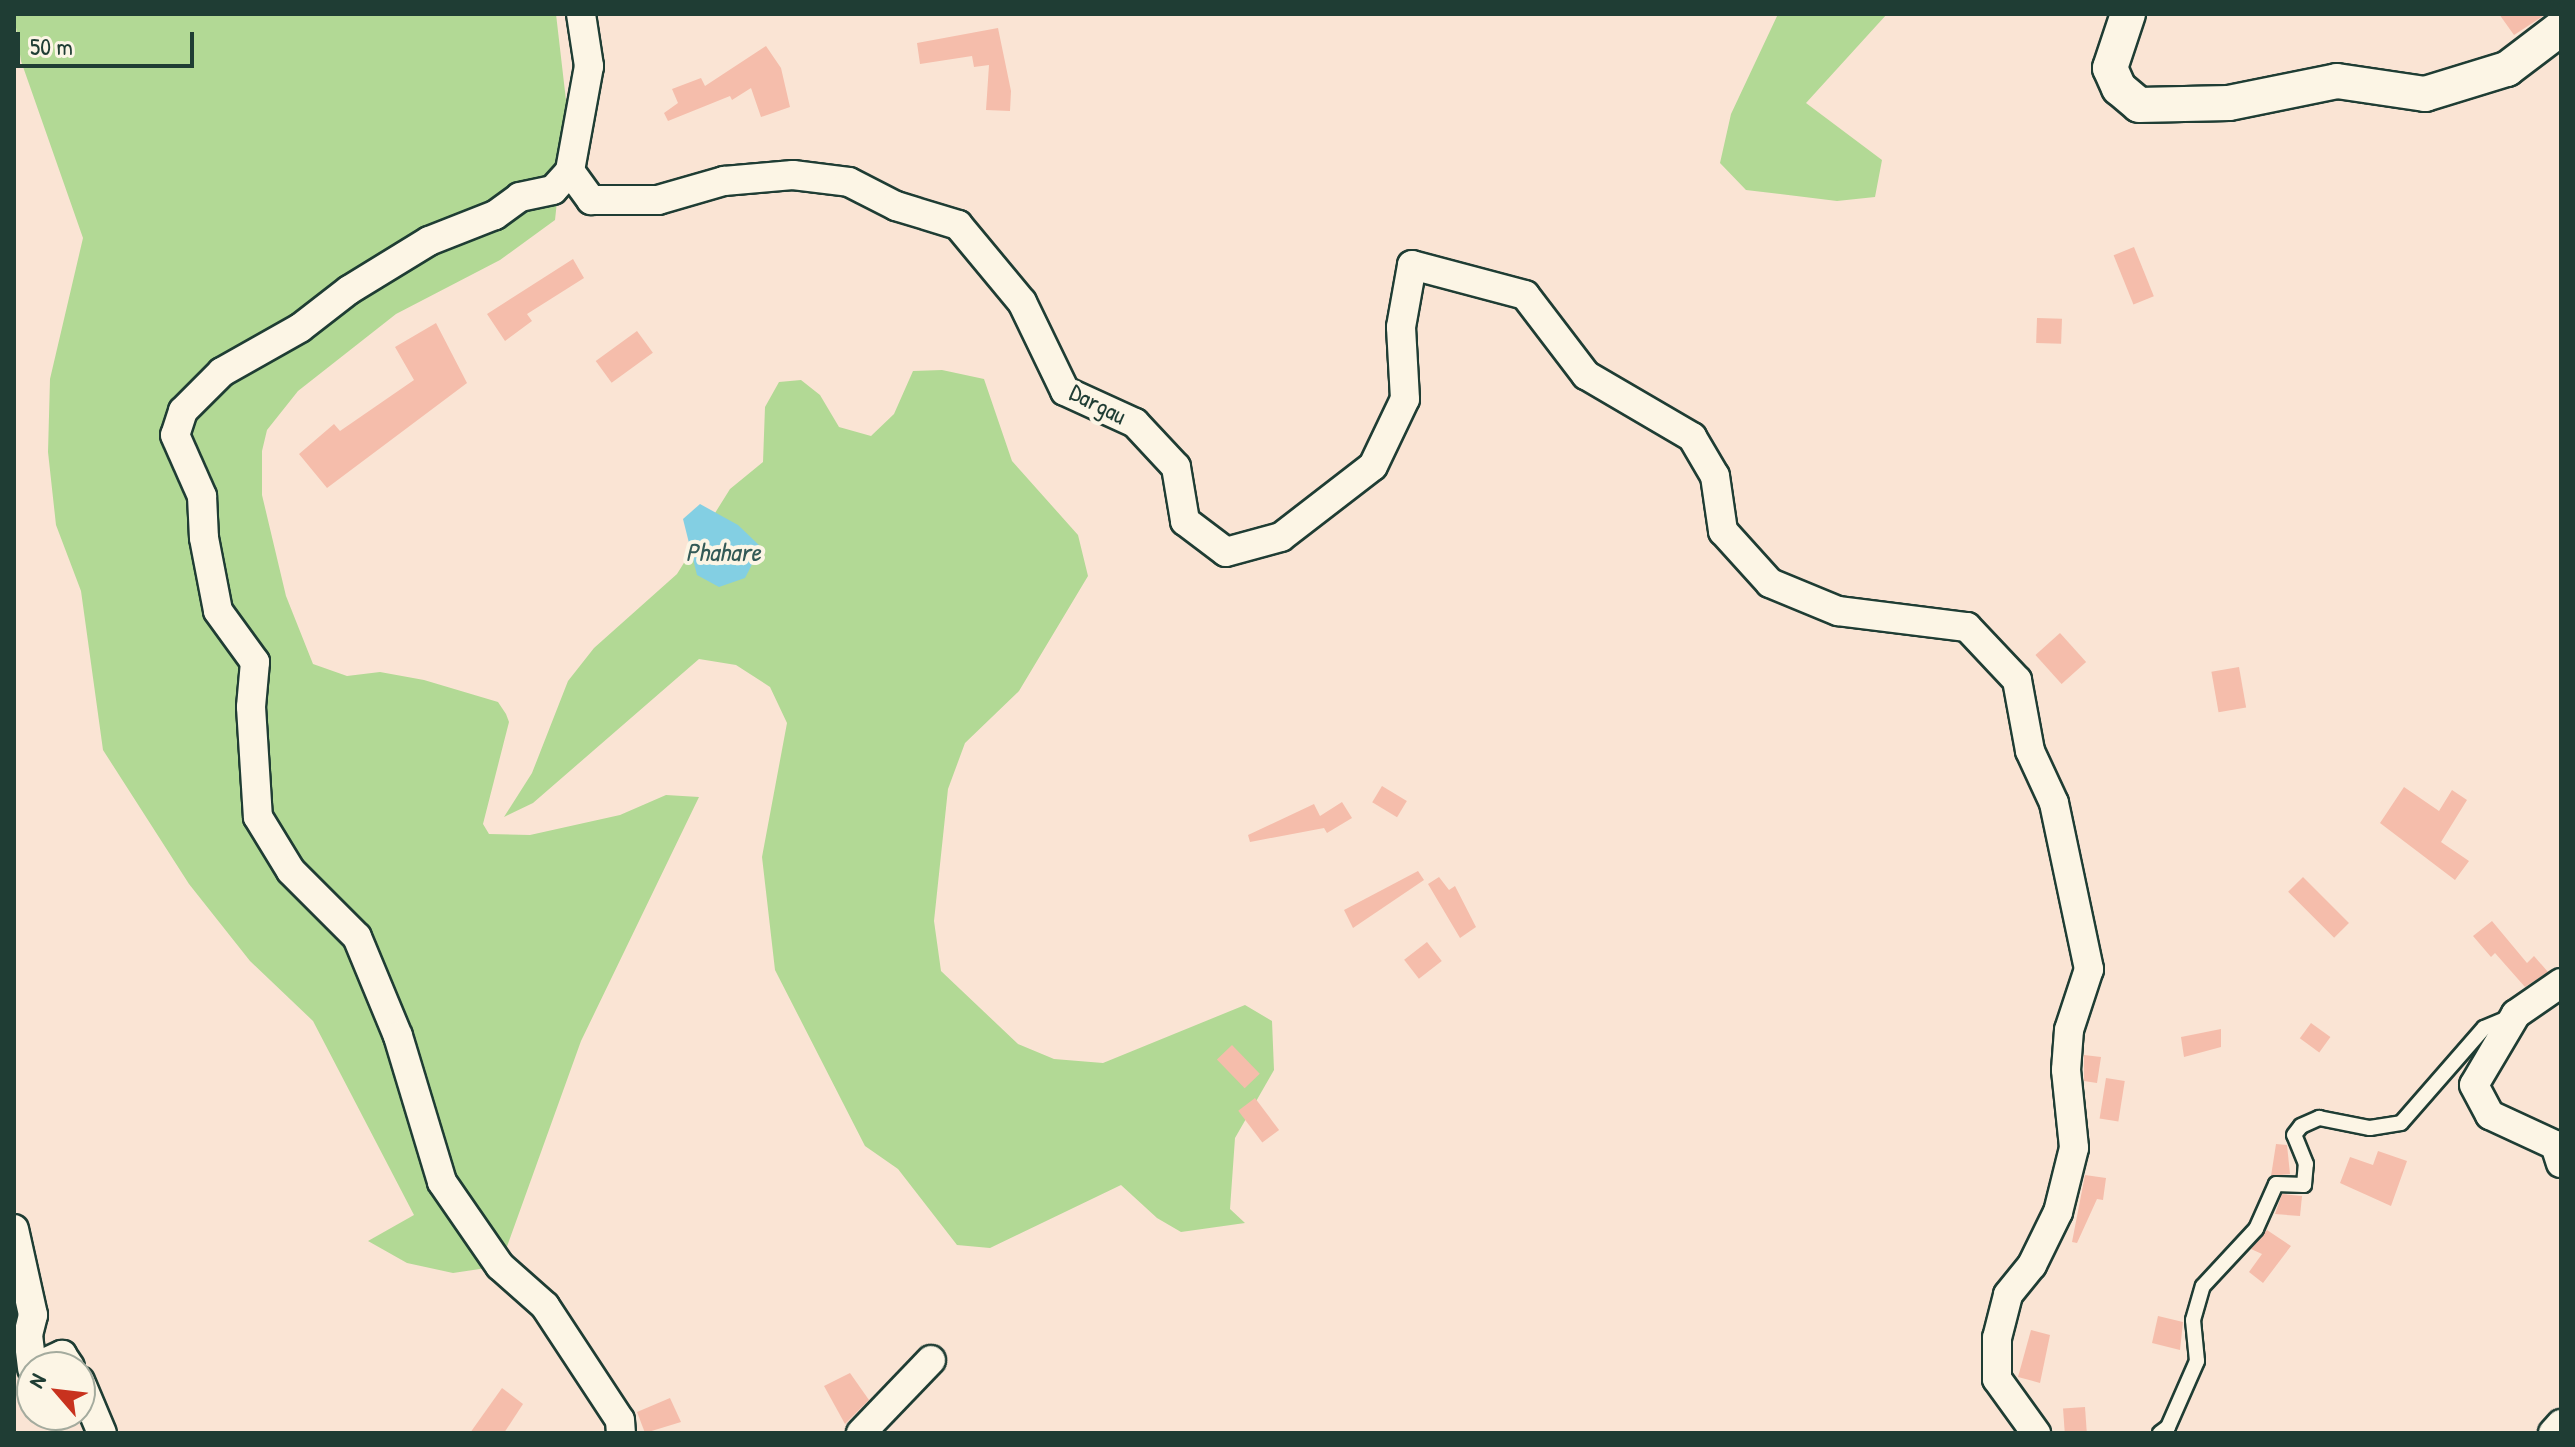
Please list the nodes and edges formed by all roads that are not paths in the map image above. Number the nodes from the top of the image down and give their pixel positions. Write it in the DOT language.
graph roads {
  1 [pos="581,14"];
  2 [pos="2128,14"];
  3 [pos="2561,28"];
  4 [pos="570,171"];
  5 [pos="2561,983"];
  6 [pos="2516,1014"];
  7 [pos="2558,1154"];
  8 [pos="14,1229"];
  9 [pos="31,1351"];
  10 [pos="931,1360"];
  11 [pos="2561,1424"];
  12 [pos="621,1433"];
  13 [pos="861,1433"];
  14 [pos="2036,1433"];
  15 [pos="2160,1433"];
  16 [pos="2553,1433"];
  1 -- 4 [label="street"];
  2 -- 3 [label="street"];
  4 -- 12 [label="street"];
  4 -- 14 [label="street, Dargau"];
  5 -- 6 [label="street"];
  6 -- 7 [label="street"];
  6 -- 15 [label="lane"];
  8 -- 9 [label="street"];
  10 -- 13 [label="street"];
  11 -- 16 [label="street"];
}
